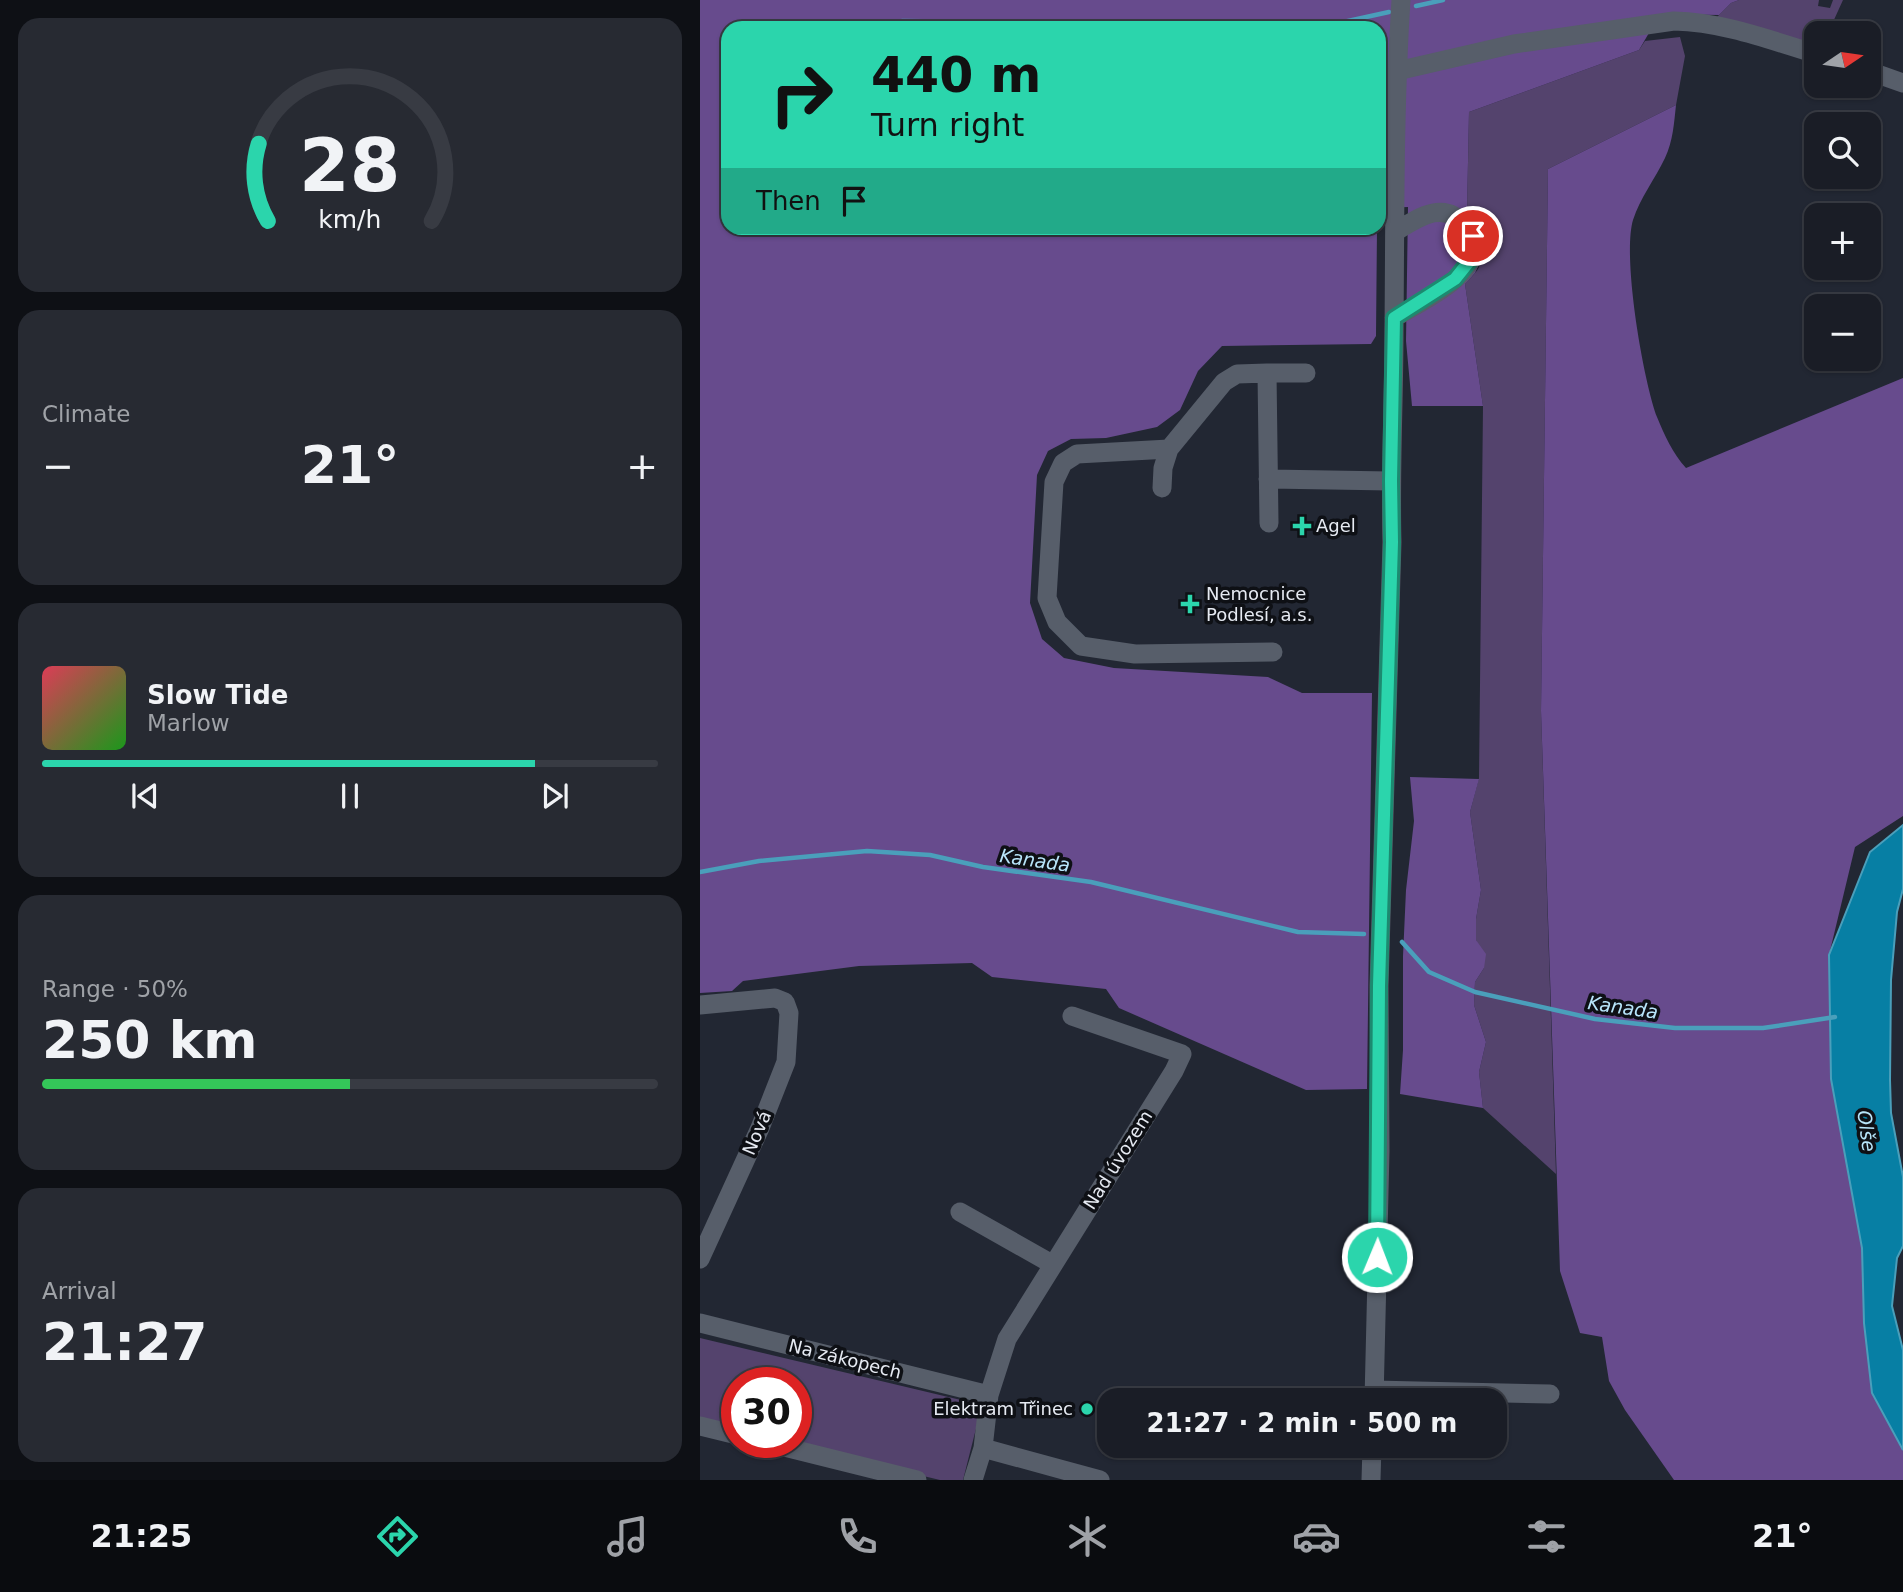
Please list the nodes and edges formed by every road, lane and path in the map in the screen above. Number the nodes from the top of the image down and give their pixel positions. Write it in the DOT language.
graph roads {
  1 [pos="1401,0"];
  2 [pos="1804,50"];
  3 [pos="1881,75"];
  4 [pos="1396,77"];
  5 [pos="1903,83"];
  6 [pos="1395,232"];
  7 [pos="1394,318"];
  8 [pos="1267,373"];
  9 [pos="1306,373"];
  10 [pos="1169,449"];
  11 [pos="1268,479"];
  12 [pos="1391,481"];
  13 [pos="1162,488"];
  14 [pos="1269,523"];
  15 [pos="1273,652"];
  16 [pos="700,1005"];
  17 [pos="1072,1016"];
  18 [pos="960,1212"];
  19 [pos="700,1259"];
  20 [pos="1052,1264"];
  21 [pos="700,1323"];
  22 [pos="1374,1388"];
  23 [pos="1507,1394"];
  24 [pos="1549,1394"];
  25 [pos="989,1395"];
  26 [pos="700,1426"];
  27 [pos="721,1431"];
  28 [pos="983,1448"];
  29 [pos="812,1454"];
  30 [pos="1372,1458"];
  31 [pos="917,1480"];
  32 [pos="973,1480"];
  33 [pos="1100,1480"];
  34 [pos="1371,1480"];
  1 -- 4 [label="street"];
  2 -- 4 [label="street"];
  3 -- 5 [label="street"];
  4 -- 6 [label="street"];
  6 -- 7 [label="street"];
  6 -- 7 [label="street"];
  7 -- 12 [label="street"];
  8 -- 9 [label="street"];
  8 -- 10 [label="street"];
  8 -- 11 [label="street"];
  10 -- 13 [label="street"];
  10 -- 15 [label="street"];
  11 -- 12 [label="street"];
  11 -- 14 [label="street"];
  12 -- 22 [label="street"];
  16 -- 19 [label="street, Nová"];
  17 -- 20 [label="street, Nad úvozem"];
  18 -- 20 [label="street"];
  20 -- 25 [label="street, Nad úvozem"];
  21 -- 25 [label="street, Na zákopech"];
  23 -- 24 [label="street"];
  25 -- 28 [label="street, Nad úvozem"];
  26 -- 27 [label="street"];
  28 -- 32 [label="street, Nad úvozem"];
  28 -- 33 [label="street"];
  29 -- 31 [label="street"];
  30 -- 34 [label="street"];
}
